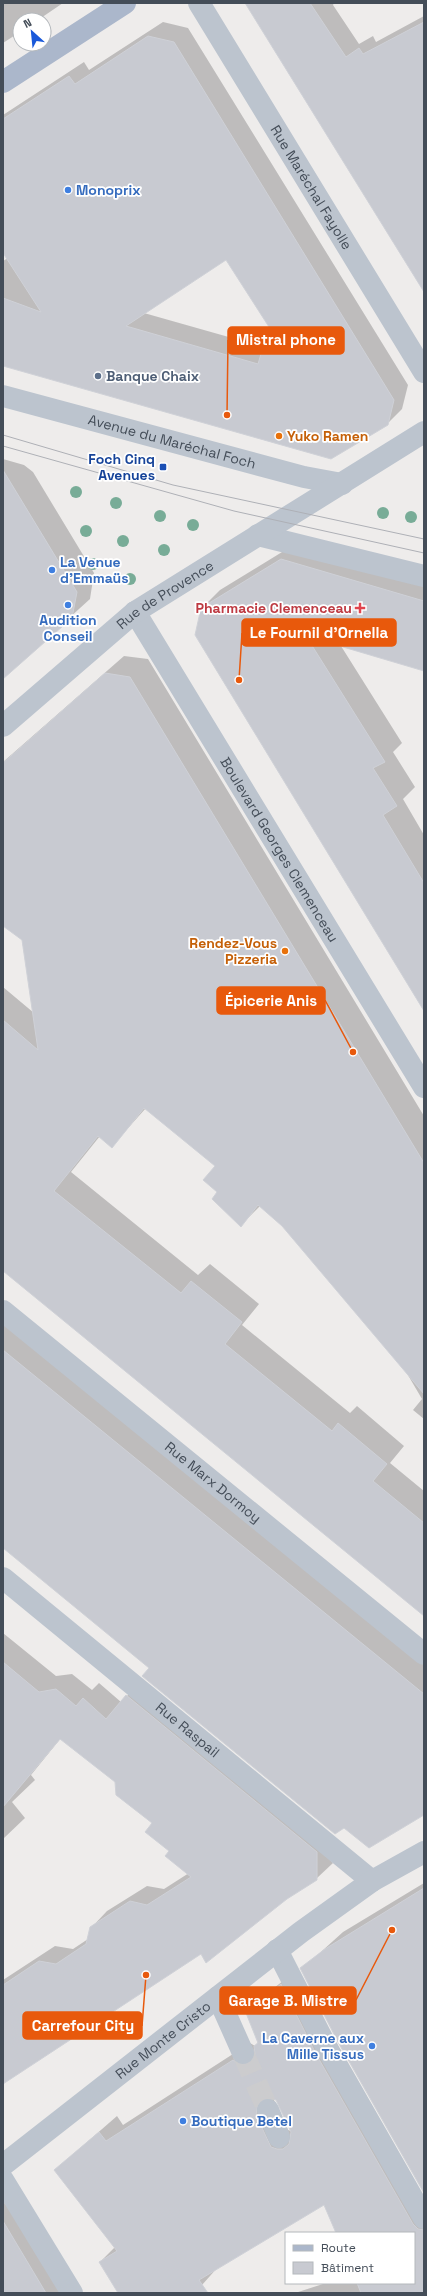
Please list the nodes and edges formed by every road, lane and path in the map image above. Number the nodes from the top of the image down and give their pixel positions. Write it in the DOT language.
graph roads {
  1 [pos="125,3"];
  2 [pos="199,3"];
  3 [pos="3,82"];
  4 [pos="424,372"];
  5 [pos="3,396"];
  6 [pos="424,432"];
  7 [pos="342,484"];
  8 [pos="258,535"];
  9 [pos="424,576"];
  10 [pos="135,612"];
  11 [pos="3,726"];
  12 [pos="424,1087"];
  13 [pos="3,1311"];
  14 [pos="3,1578"];
  15 [pos="424,1654"];
  16 [pos="424,1852"];
  17 [pos="372,1881"];
  18 [pos="277,1950"];
  19 [pos="218,1997"];
  20 [pos="243,2053"];
  21 [pos="268,2110"];
  22 [pos="279,2137"];
  23 [pos="3,2165"];
  24 [pos="3,2180"];
  25 [pos="424,2218"];
  26 [pos="72,2293"];
  1 -- 3 [label="main road"];
  2 -- 4 [label="street, Rue Maréchal Fayolle"];
  5 -- 7 [label="street, Avenue du Maréchal Foch"];
  6 -- 7 [label="street, Rue de Provence"];
  7 -- 8 [label="street, Rue de Provence"];
  8 -- 9 [label="street"];
  8 -- 10 [label="street, Rue de Provence"];
  10 -- 11 [label="street, Rue de Provence"];
  10 -- 12 [label="street, Boulevard Georges Clemenceau"];
  13 -- 15 [label="street, Rue Marx Dormoy"];
  14 -- 17 [label="street, Rue Raspail"];
  16 -- 17 [label="street, Rue Monte Cristo"];
  17 -- 18 [label="street, Rue Monte Cristo"];
  18 -- 19 [label="street, Rue Monte Cristo"];
  18 -- 25 [label="street"];
  19 -- 20 [label="street"];
  19 -- 23 [label="street, Rue Monte Cristo"];
  21 -- 22 [label="street"];
  24 -- 26 [label="street"];
}
